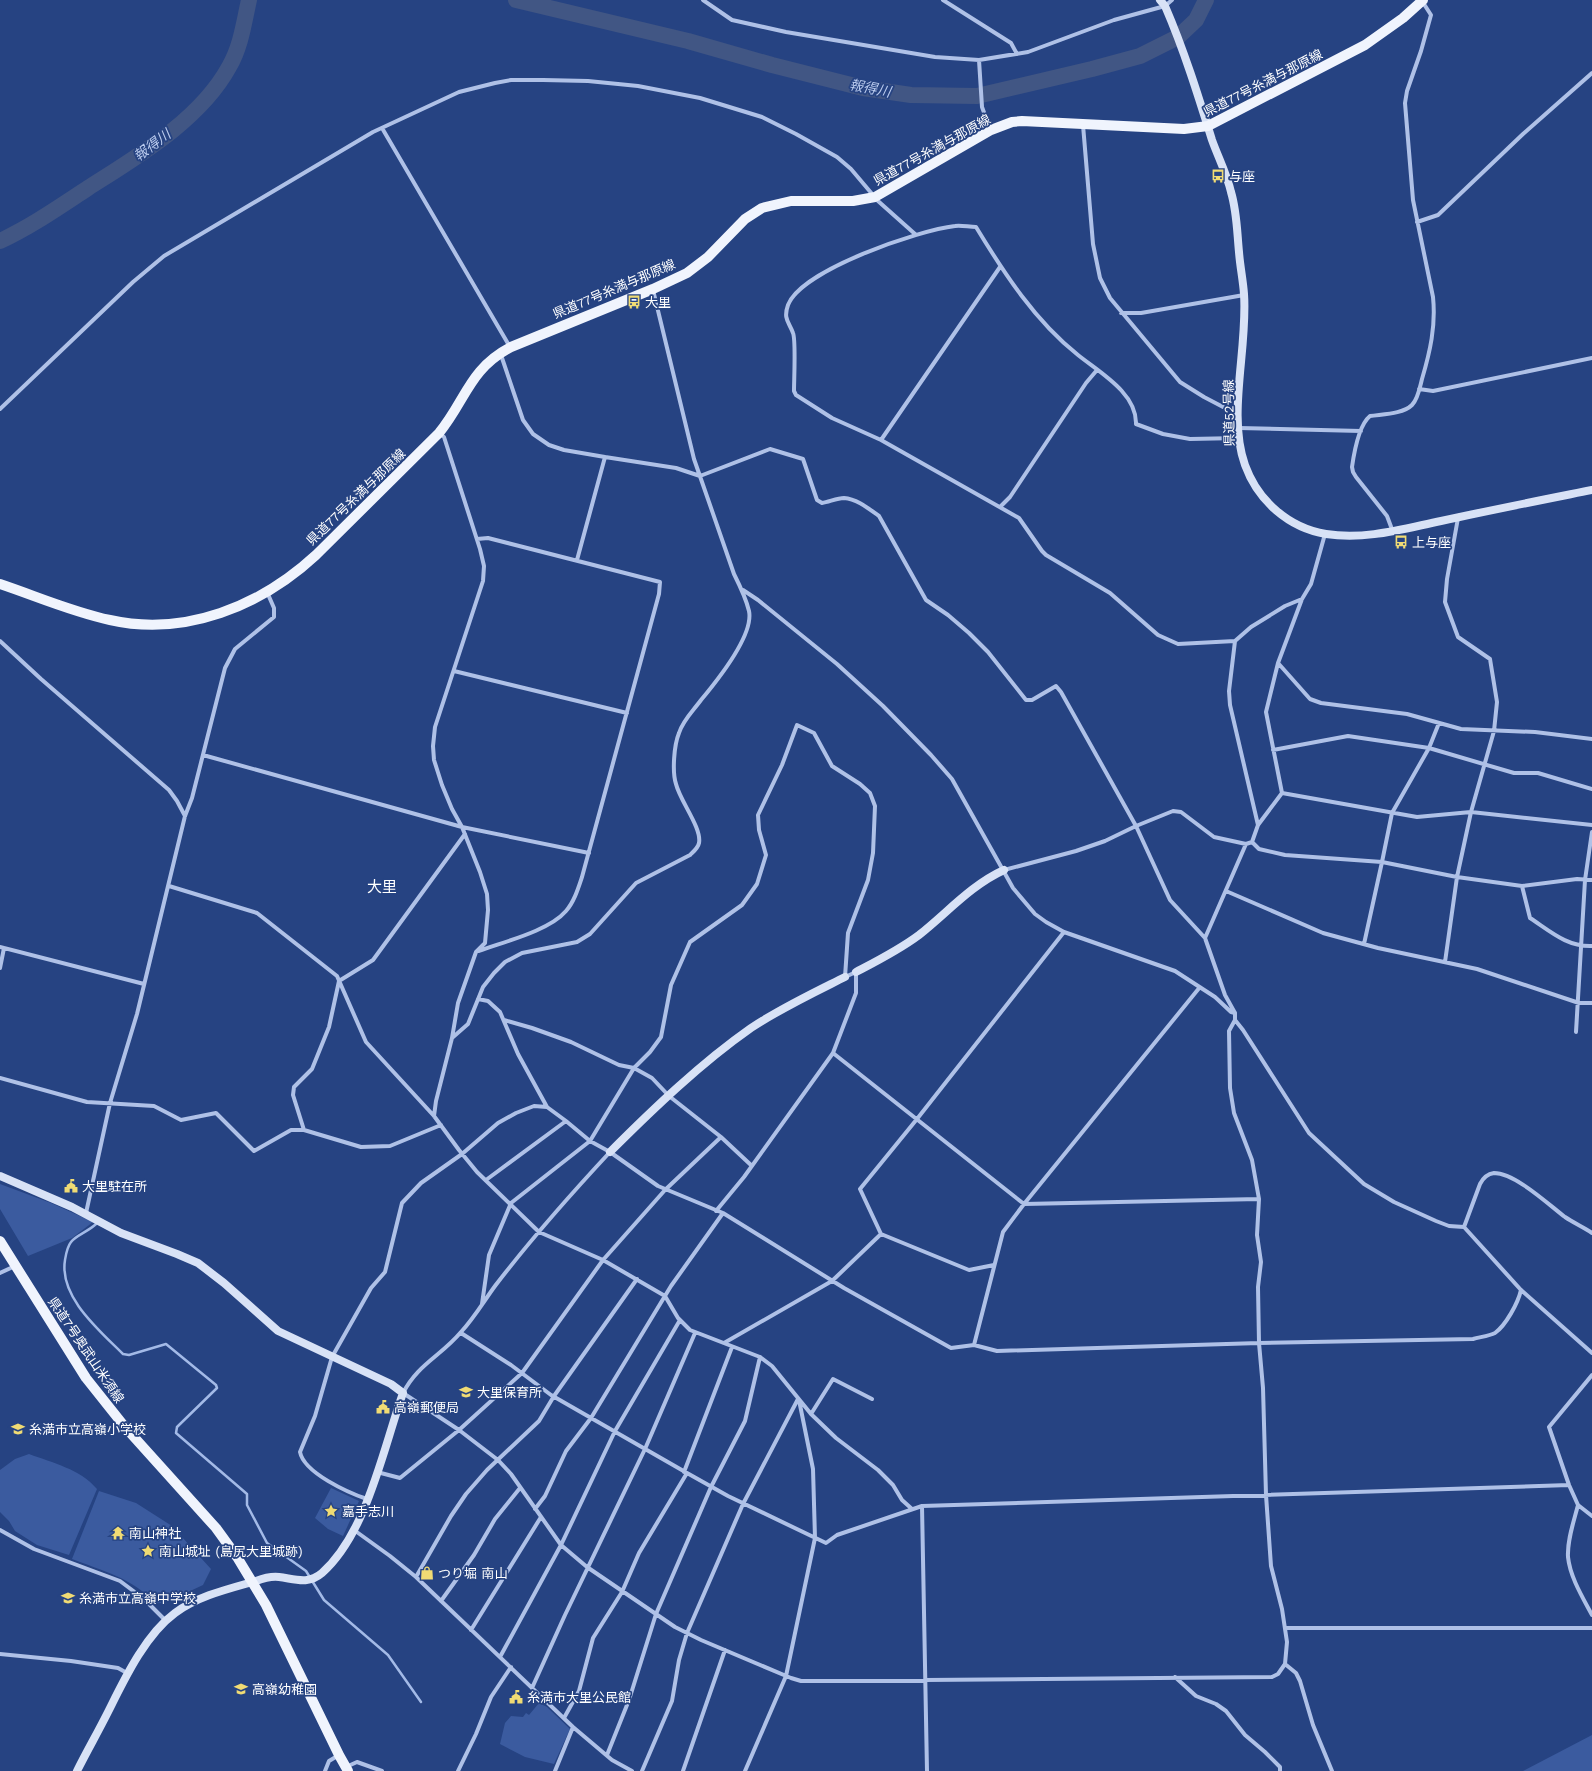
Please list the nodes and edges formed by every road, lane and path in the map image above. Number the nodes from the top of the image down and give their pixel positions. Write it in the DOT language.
graph roads {
  1 [pos="703,0"];
  2 [pos="943,0"];
  3 [pos="1172,0"];
  4 [pos="1422,0"];
  5 [pos="1162,3"];
  6 [pos="1017,54"];
  7 [pos="979,60"];
  8 [pos="1592,73"];
  9 [pos="1083,124"];
  10 [pos="1208,126"];
  11 [pos="382,128"];
  12 [pos="990,130"];
  13 [pos="875,196"];
  14 [pos="1417,222"];
  15 [pos="915,234"];
  16 [pos="1000,267"];
  17 [pos="653,289"];
  18 [pos="1244,295"];
  19 [pos="1121,313"];
  20 [pos="511,347"];
  21 [pos="500,353"];
  22 [pos="1592,358"];
  23 [pos="1097,370"];
  24 [pos="1420,389"];
  25 [pos="0,409"];
  26 [pos="1239,410"];
  27 [pos="1239,428"];
  28 [pos="1361,431"];
  29 [pos="440,434"];
  30 [pos="1239,438"];
  31 [pos="881,440"];
  32 [pos="605,457"];
  33 [pos="700,476"];
  34 [pos="1592,490"];
  35 [pos="1000,507"];
  36 [pos="1458,518"];
  37 [pos="1393,532"];
  38 [pos="1326,534"];
  39 [pos="477,539"];
  40 [pos="577,560"];
  41 [pos="0,584"];
  42 [pos="742,590"];
  43 [pos="267,592"];
  44 [pos="1302,599"];
  45 [pos="0,641"];
  46 [pos="1235,641"];
  47 [pos="1278,664"];
  48 [pos="454,671"];
  49 [pos="627,713"];
  50 [pos="1439,723"];
  51 [pos="1494,731"];
  52 [pos="1592,739"];
  53 [pos="1429,748"];
  54 [pos="1273,750"];
  55 [pos="203,755"];
  56 [pos="1485,764"];
  57 [pos="1592,789"];
  58 [pos="1282,793"];
  59 [pos="1471,812"];
  60 [pos="1392,813"];
  61 [pos="185,816"];
  62 [pos="1258,825"];
  63 [pos="1592,825"];
  64 [pos="1136,826"];
  65 [pos="462,827"];
  66 [pos="1592,832"];
  67 [pos="465,834"];
  68 [pos="1252,842"];
  69 [pos="1246,844"];
  70 [pos="588,853"];
  71 [pos="1382,862"];
  72 [pos="1004,870"];
  73 [pos="1457,877"];
  74 [pos="1585,880"];
  75 [pos="1592,880"];
  76 [pos="169,886"];
  77 [pos="1522,886"];
  78 [pos="1226,891"];
  79 [pos="1064,932"];
  80 [pos="1206,938"];
  81 [pos="1364,944"];
  82 [pos="1582,946"];
  83 [pos="1592,946"];
  84 [pos="2,948"];
  85 [pos="476,952"];
  86 [pos="1445,962"];
  87 [pos="0,968"];
  88 [pos="856,972"];
  89 [pos="845,977"];
  90 [pos="339,981"];
  91 [pos="144,984"];
  92 [pos="1200,987"];
  93 [pos="478,999"];
  94 [pos="1579,1003"];
  95 [pos="1592,1003"];
  96 [pos="1235,1013"];
  97 [pos="504,1020"];
  98 [pos="1235,1020"];
  99 [pos="1576,1032"];
  100 [pos="452,1038"];
  101 [pos="833,1053"];
  102 [pos="634,1068"];
  103 [pos="0,1078"];
  104 [pos="669,1096"];
  105 [pos="110,1103"];
  106 [pos="547,1107"];
  107 [pos="434,1116"];
  108 [pos="917,1119"];
  109 [pos="566,1121"];
  110 [pos="440,1125"];
  111 [pos="304,1130"];
  112 [pos="721,1137"];
  113 [pos="590,1141"];
  114 [pos="610,1152"];
  115 [pos="462,1154"];
  116 [pos="752,1166"];
  117 [pos="0,1176"];
  118 [pos="486,1180"];
  119 [pos="665,1190"];
  120 [pos="1259,1199"];
  121 [pos="511,1203"];
  122 [pos="1024,1204"];
  123 [pos="716,1211"];
  124 [pos="86,1213"];
  125 [pos="723,1213"];
  126 [pos="1464,1227"];
  127 [pos="539,1232"];
  128 [pos="1592,1233"];
  129 [pos="881,1234"];
  130 [pos="0,1241"];
  131 [pos="603,1260"];
  132 [pos="994,1265"];
  133 [pos="15,1266"];
  134 [pos="0,1273"];
  135 [pos="637,1279"];
  136 [pos="832,1281"];
  137 [pos="1521,1290"];
  138 [pos="665,1296"];
  139 [pos="481,1306"];
  140 [pos="680,1320"];
  141 [pos="695,1333"];
  142 [pos="460,1334"];
  143 [pos="724,1343"];
  144 [pos="1259,1343"];
  145 [pos="732,1346"];
  146 [pos="974,1346"];
  147 [pos="1592,1354"];
  148 [pos="332,1357"];
  149 [pos="760,1357"];
  150 [pos="522,1373"];
  151 [pos="1592,1375"];
  152 [pos="403,1393"];
  153 [pos="554,1396"];
  154 [pos="798,1399"];
  155 [pos="872,1399"];
  156 [pos="811,1414"];
  157 [pos="591,1418"];
  158 [pos="459,1430"];
  159 [pos="615,1431"];
  160 [pos="645,1449"];
  161 [pos="498,1460"];
  162 [pos="377,1472"];
  163 [pos="685,1472"];
  164 [pos="1568,1485"];
  165 [pos="711,1487"];
  166 [pos="520,1488"];
  167 [pos="1266,1495"];
  168 [pos="367,1500"];
  169 [pos="743,1504"];
  170 [pos="1578,1505"];
  171 [pos="922,1506"];
  172 [pos="535,1509"];
  173 [pos="912,1510"];
  174 [pos="1592,1516"];
  175 [pos="541,1517"];
  176 [pos="0,1530"];
  177 [pos="354,1530"];
  178 [pos="815,1538"];
  179 [pos="561,1545"];
  180 [pos="588,1567"];
  181 [pos="416,1577"];
  182 [pos="253,1581"];
  183 [pos="622,1592"];
  184 [pos="441,1601"];
  185 [pos="656,1614"];
  186 [pos="1592,1615"];
  187 [pos="166,1621"];
  188 [pos="1286,1628"];
  189 [pos="1592,1628"];
  190 [pos="471,1630"];
  191 [pos="687,1633"];
  192 [pos="725,1650"];
  193 [pos="0,1654"];
  194 [pos="500,1657"];
  195 [pos="1286,1664"];
  196 [pos="511,1667"];
  197 [pos="127,1673"];
  198 [pos="786,1676"];
  199 [pos="1174,1677"];
  200 [pos="925,1680"];
  201 [pos="532,1688"];
  202 [pos="564,1718"];
  203 [pos="573,1727"];
  204 [pos="339,1755"];
  205 [pos="606,1755"];
  206 [pos="347,1769"];
  207 [pos="77,1771"];
  208 [pos="325,1771"];
  209 [pos="382,1771"];
  210 [pos="458,1771"];
  211 [pos="555,1771"];
  212 [pos="632,1771"];
  213 [pos="642,1771"];
  214 [pos="683,1771"];
  215 [pos="745,1771"];
  216 [pos="927,1771"];
  217 [pos="1280,1771"];
  218 [pos="1332,1771"];
  1 -- 7 [label="street"];
  2 -- 6 [label="street"];
  3 -- 5 [label="street"];
  4 -- 10 [label="main road, 県道77号糸満与那原線"];
  4 -- 14 [label="street"];
  5 -- 6 [label="street"];
  5 -- 10 [label="street, 県道52号線"];
  6 -- 7 [label="street"];
  7 -- 12 [label="street"];
  8 -- 14 [label="street"];
  9 -- 10 [label="main road, 県道77号糸満与那原線"];
  9 -- 12 [label="main road, 県道77号糸満与那原線"];
  9 -- 19 [label="street"];
  10 -- 18 [label="street, 県道52号線"];
  11 -- 13 [label="street"];
  11 -- 20 [label="street"];
  11 -- 25 [label="street"];
  12 -- 13 [label="main road, 県道77号糸満与那原線"];
  13 -- 15 [label="street"];
  13 -- 17 [label="main road, 県道77号糸満与那原線"];
  14 -- 24 [label="street"];
  15 -- 16 [label="street"];
  15 -- 31 [label="street"];
  16 -- 23 [label="street"];
  16 -- 31 [label="street"];
  17 -- 20 [label="main road, 県道77号糸満与那原線"];
  17 -- 33 [label="street"];
  18 -- 19 [label="street"];
  18 -- 26 [label="street, 県道52号線"];
  19 -- 26 [label="street"];
  20 -- 21 [label="main road, 県道77号糸満与那原線"];
  21 -- 29 [label="main road, 県道77号糸満与那原線"];
  21 -- 32 [label="street"];
  22 -- 24 [label="street"];
  23 -- 30 [label="street"];
  23 -- 35 [label="street"];
  24 -- 28 [label="street"];
  26 -- 27 [label="street, 県道52号線"];
  27 -- 28 [label="street"];
  27 -- 30 [label="street, 県道52号線"];
  28 -- 37 [label="street"];
  29 -- 39 [label="street"];
  29 -- 43 [label="main road, 県道77号糸満与那原線"];
  30 -- 38 [label="street, 県道52号線"];
  31 -- 35 [label="street"];
  32 -- 33 [label="street"];
  32 -- 40 [label="street"];
  33 -- 42 [label="street"];
  33 -- 64 [label="street"];
  34 -- 36 [label="street, 県道52号線"];
  35 -- 46 [label="street"];
  36 -- 37 [label="street, 県道52号線"];
  36 -- 51 [label="street"];
  37 -- 38 [label="street, 県道52号線"];
  38 -- 44 [label="street"];
  39 -- 40 [label="street"];
  39 -- 48 [label="street"];
  40 -- 49 [label="street"];
  41 -- 43 [label="main road, 県道77号糸満与那原線"];
  42 -- 72 [label="street"];
  42 -- 93 [label="street"];
  43 -- 55 [label="street"];
  44 -- 46 [label="street"];
  44 -- 47 [label="street"];
  45 -- 61 [label="street"];
  46 -- 62 [label="street"];
  47 -- 50 [label="street"];
  47 -- 54 [label="street"];
  48 -- 49 [label="street"];
  48 -- 65 [label="street"];
  49 -- 70 [label="street"];
  50 -- 51 [label="street"];
  50 -- 53 [label="street"];
  51 -- 52 [label="street"];
  51 -- 56 [label="street"];
  53 -- 54 [label="street"];
  53 -- 56 [label="street"];
  53 -- 60 [label="street"];
  54 -- 58 [label="street"];
  55 -- 61 [label="street"];
  55 -- 65 [label="street"];
  56 -- 57 [label="street"];
  56 -- 59 [label="street"];
  58 -- 60 [label="street"];
  58 -- 62 [label="street"];
  59 -- 60 [label="street"];
  59 -- 63 [label="street"];
  59 -- 73 [label="street"];
  60 -- 71 [label="street"];
  61 -- 76 [label="street"];
  62 -- 68 [label="street"];
  64 -- 69 [label="street"];
  64 -- 72 [label="street"];
  64 -- 80 [label="street"];
  65 -- 67 [label="street"];
  65 -- 70 [label="street"];
  66 -- 74 [label="street"];
  67 -- 85 [label="street"];
  67 -- 90 [label="street"];
  68 -- 69 [label="street"];
  68 -- 71 [label="street"];
  69 -- 78 [label="street"];
  70 -- 85 [label="street"];
  71 -- 73 [label="street"];
  71 -- 81 [label="street"];
  72 -- 79 [label="street"];
  72 -- 88 [label="street"];
  73 -- 77 [label="street"];
  73 -- 86 [label="street"];
  74 -- 75 [label="street"];
  74 -- 77 [label="street"];
  74 -- 82 [label="street"];
  76 -- 90 [label="street"];
  76 -- 91 [label="street"];
  77 -- 82 [label="street"];
  78 -- 80 [label="street"];
  78 -- 81 [label="street"];
  79 -- 92 [label="street"];
  79 -- 108 [label="street"];
  80 -- 96 [label="street"];
  81 -- 86 [label="street"];
  82 -- 83 [label="street"];
  82 -- 94 [label="street"];
  84 -- 87 [label="street"];
  84 -- 91 [label="street"];
  85 -- 100 [label="street"];
  86 -- 94 [label="street"];
  88 -- 89 [label="street"];
  88 -- 101 [label="street"];
  89 -- 102 [label="street"];
  89 -- 104 [label="street"];
  90 -- 107 [label="street"];
  90 -- 111 [label="street"];
  91 -- 105 [label="street"];
  92 -- 96 [label="street"];
  92 -- 122 [label="street"];
  93 -- 97 [label="street"];
  93 -- 100 [label="street"];
  94 -- 95 [label="street"];
  94 -- 99 [label="street"];
  96 -- 98 [label="street"];
  97 -- 102 [label="street"];
  97 -- 106 [label="street"];
  98 -- 120 [label="street"];
  98 -- 126 [label="street"];
  100 -- 107 [label="street"];
  101 -- 108 [label="street"];
  101 -- 116 [label="street"];
  102 -- 104 [label="street"];
  102 -- 113 [label="street"];
  103 -- 105 [label="street"];
  104 -- 112 [label="street"];
  104 -- 114 [label="street"];
  105 -- 111 [label="street"];
  105 -- 124 [label="street"];
  106 -- 109 [label="street"];
  106 -- 115 [label="street"];
  107 -- 110 [label="street"];
  108 -- 122 [label="street"];
  108 -- 129 [label="street"];
  109 -- 113 [label="street"];
  109 -- 118 [label="street"];
  110 -- 111 [label="street"];
  110 -- 115 [label="street"];
  112 -- 116 [label="street"];
  112 -- 119 [label="street"];
  113 -- 114 [label="street"];
  113 -- 121 [label="street"];
  114 -- 119 [label="street"];
  114 -- 127 [label="street"];
  115 -- 118 [label="street"];
  115 -- 148 [label="street"];
  116 -- 123 [label="street"];
  117 -- 124 [label="street"];
  118 -- 121 [label="street"];
  119 -- 123 [label="street"];
  119 -- 131 [label="street"];
  120 -- 122 [label="street"];
  120 -- 144 [label="street"];
  121 -- 127 [label="street"];
  121 -- 139 [label="street"];
  122 -- 132 [label="street"];
  123 -- 125 [label="street"];
  124 -- 148 [label="street"];
  125 -- 136 [label="street"];
  125 -- 138 [label="street"];
  126 -- 128 [label="street"];
  126 -- 137 [label="street"];
  127 -- 131 [label="street"];
  127 -- 139 [label="street"];
  129 -- 132 [label="street"];
  129 -- 136 [label="street"];
  130 -- 133 [label="main road, 県道7号奥武山米須線"];
  131 -- 135 [label="street"];
  131 -- 150 [label="street"];
  132 -- 146 [label="street"];
  133 -- 134 [label="street"];
  133 -- 182 [label="main road, 県道7号奥武山米須線"];
  135 -- 138 [label="street"];
  135 -- 153 [label="street"];
  136 -- 143 [label="street"];
  136 -- 146 [label="street"];
  137 -- 144 [label="street"];
  137 -- 147 [label="street"];
  138 -- 140 [label="street"];
  138 -- 157 [label="street"];
  139 -- 142 [label="street"];
  140 -- 141 [label="street"];
  140 -- 159 [label="street"];
  141 -- 143 [label="street"];
  141 -- 160 [label="street"];
  142 -- 150 [label="street"];
  142 -- 152 [label="street"];
  143 -- 145 [label="street"];
  144 -- 146 [label="street"];
  144 -- 167 [label="street"];
  145 -- 149 [label="street"];
  145 -- 163 [label="street"];
  148 -- 152 [label="street"];
  148 -- 168 [label="street"];
  149 -- 154 [label="street"];
  149 -- 165 [label="street"];
  150 -- 153 [label="street"];
  150 -- 158 [label="street"];
  151 -- 164 [label="street"];
  152 -- 158 [label="street"];
  152 -- 162 [label="street"];
  153 -- 157 [label="street"];
  153 -- 161 [label="street"];
  154 -- 156 [label="street"];
  154 -- 169 [label="street"];
  154 -- 178 [label="street"];
  155 -- 156 [label="street"];
  156 -- 173 [label="street"];
  157 -- 159 [label="street"];
  157 -- 172 [label="street"];
  158 -- 161 [label="street"];
  158 -- 162 [label="street"];
  159 -- 160 [label="street"];
  159 -- 179 [label="street"];
  160 -- 163 [label="street"];
  160 -- 180 [label="street"];
  161 -- 166 [label="street"];
  161 -- 181 [label="street"];
  162 -- 168 [label="street"];
  163 -- 165 [label="street"];
  163 -- 183 [label="street"];
  164 -- 167 [label="street"];
  164 -- 170 [label="street"];
  165 -- 169 [label="street"];
  165 -- 185 [label="street"];
  166 -- 172 [label="street"];
  166 -- 184 [label="street"];
  167 -- 171 [label="street"];
  167 -- 188 [label="street"];
  168 -- 177 [label="street"];
  169 -- 178 [label="street"];
  169 -- 191 [label="street"];
  170 -- 174 [label="street"];
  170 -- 186 [label="street"];
  171 -- 173 [label="street"];
  171 -- 200 [label="street"];
  172 -- 175 [label="street"];
  173 -- 178 [label="street"];
  175 -- 179 [label="street"];
  175 -- 190 [label="street"];
  176 -- 187 [label="street"];
  177 -- 181 [label="street"];
  177 -- 182 [label="street"];
  178 -- 198 [label="street"];
  179 -- 180 [label="street"];
  179 -- 194 [label="street"];
  180 -- 183 [label="street"];
  180 -- 201 [label="street"];
  181 -- 184 [label="street"];
  182 -- 187 [label="street"];
  182 -- 204 [label="main road, 県道7号奥武山米須線"];
  183 -- 185 [label="street"];
  183 -- 202 [label="street"];
  184 -- 190 [label="street"];
  185 -- 191 [label="street"];
  185 -- 205 [label="street"];
  187 -- 197 [label="street"];
  188 -- 189 [label="street"];
  188 -- 195 [label="street"];
  190 -- 194 [label="street"];
  191 -- 192 [label="street"];
  191 -- 213 [label="street"];
  192 -- 198 [label="street"];
  192 -- 214 [label="street"];
  193 -- 197 [label="street"];
  194 -- 196 [label="street"];
  195 -- 199 [label="street"];
  195 -- 218 [label="street"];
  196 -- 201 [label="street"];
  196 -- 210 [label="street"];
  197 -- 207 [label="street"];
  198 -- 200 [label="street"];
  198 -- 215 [label="street"];
  199 -- 200 [label="street"];
  199 -- 217 [label="street"];
  200 -- 216 [label="street"];
  201 -- 202 [label="street"];
  202 -- 203 [label="street"];
  203 -- 205 [label="street"];
  203 -- 211 [label="street"];
  204 -- 206 [label="main road, 県道7号奥武山米須線"];
  204 -- 208 [label="street"];
  205 -- 212 [label="street"];
  206 -- 209 [label="street"];
}
